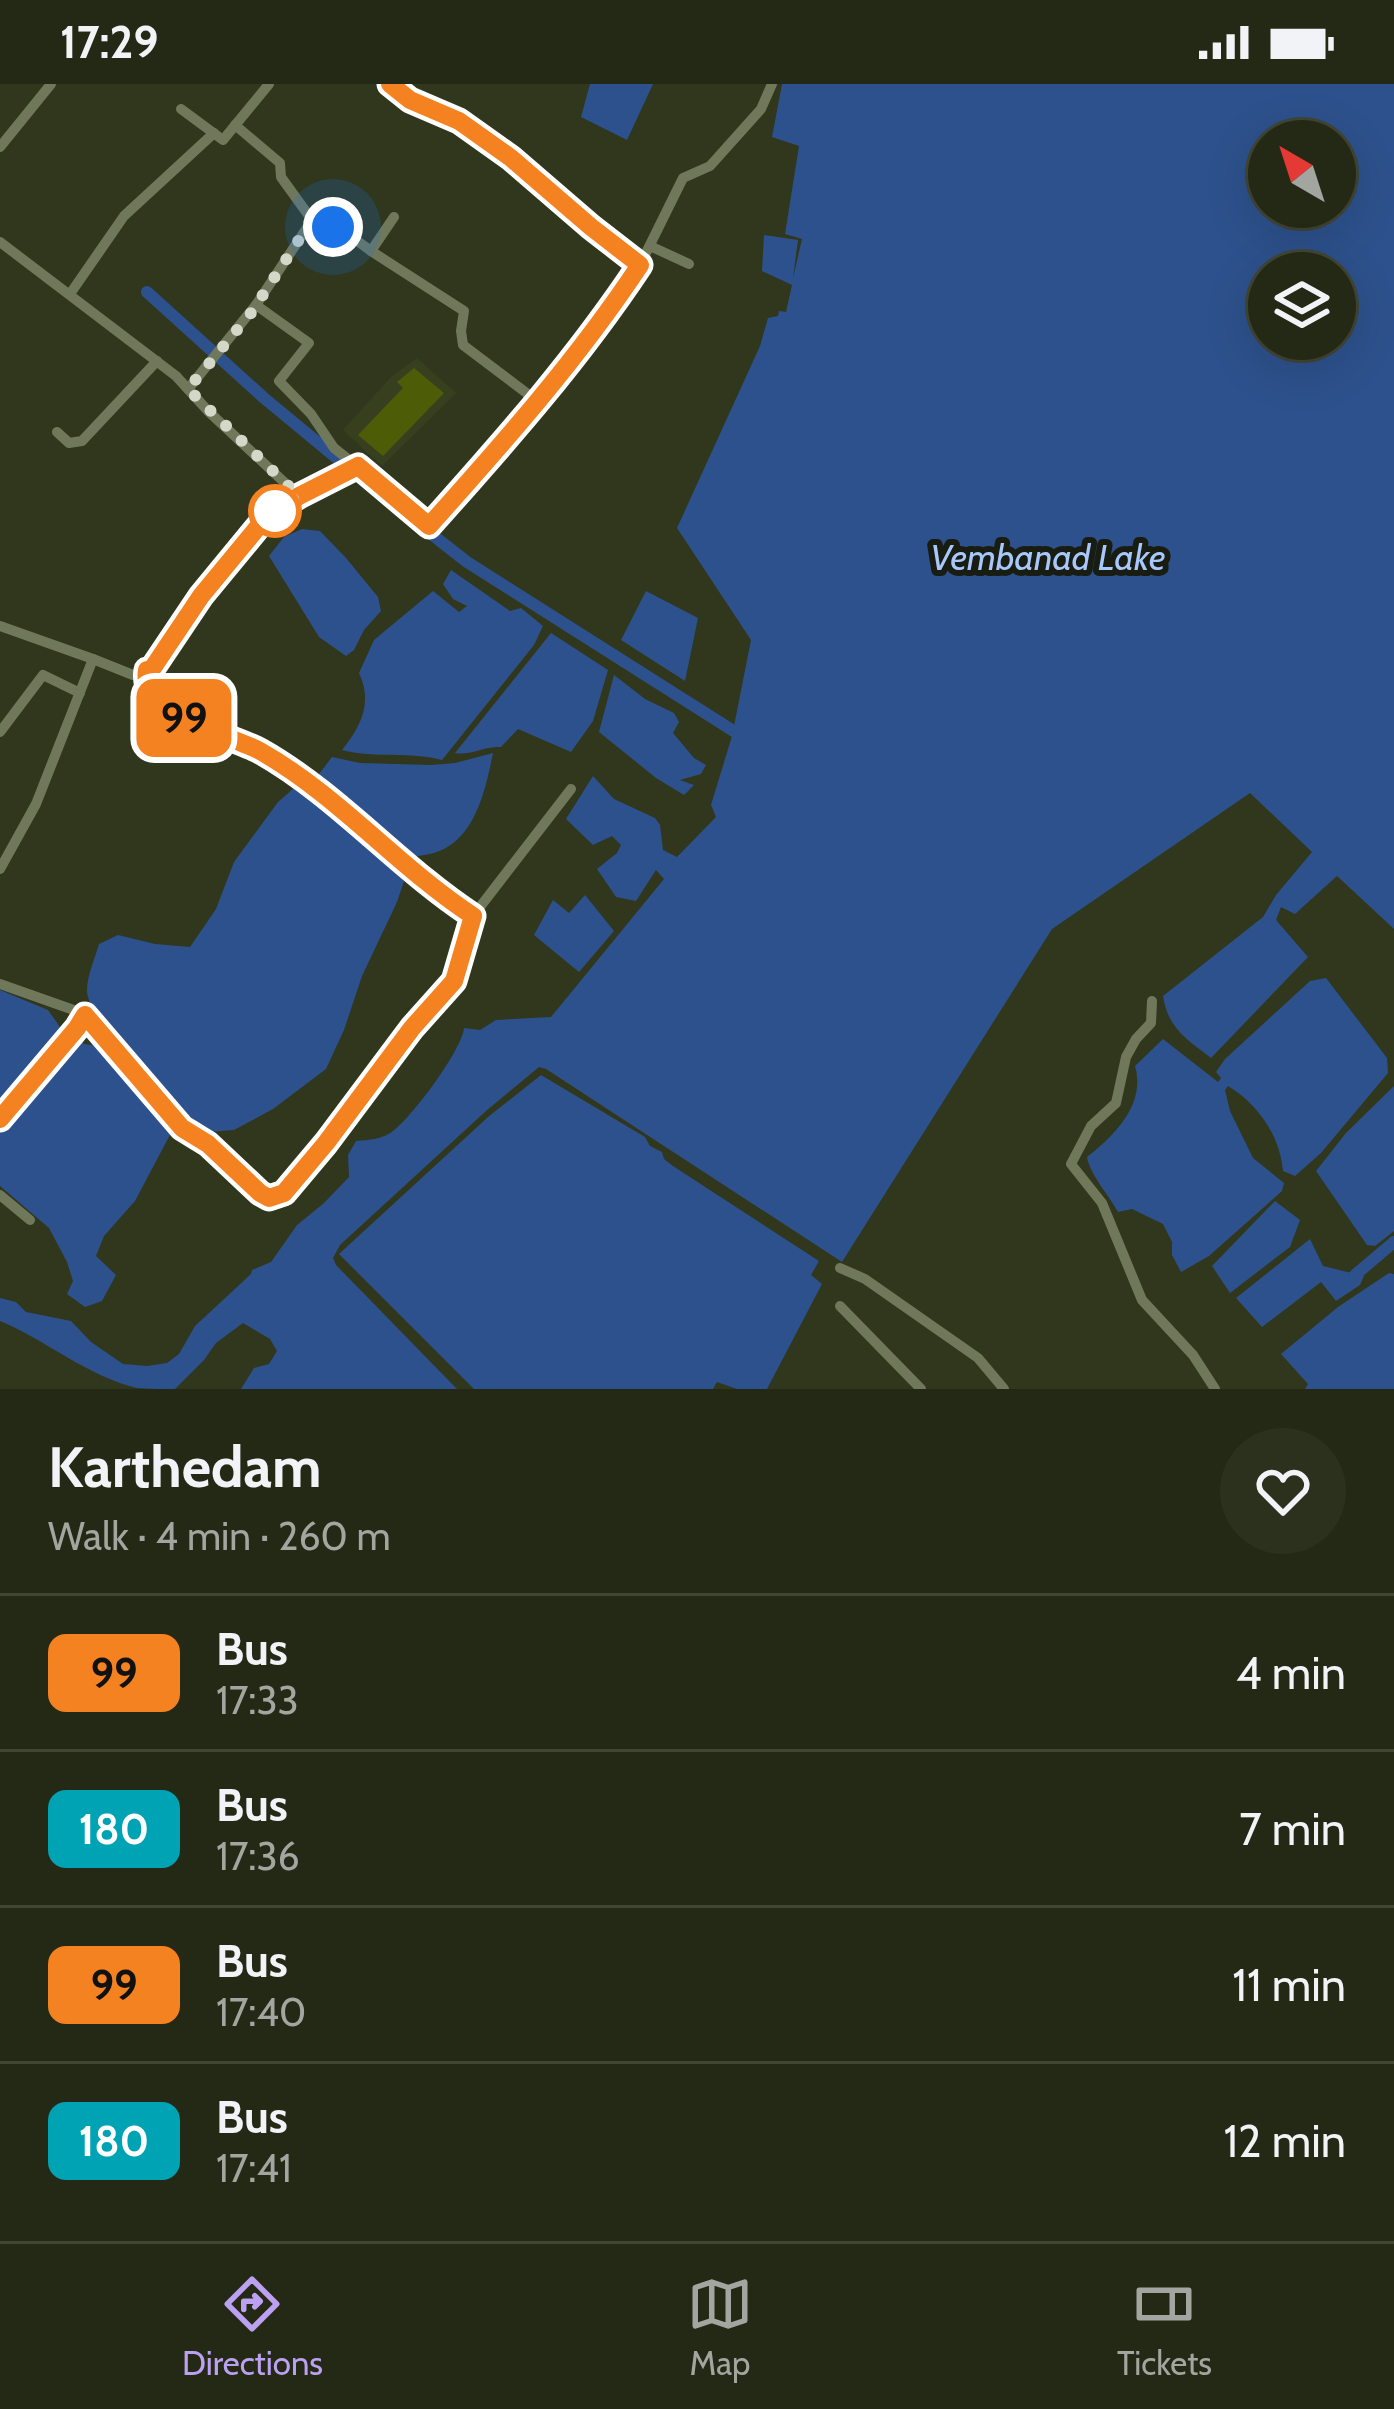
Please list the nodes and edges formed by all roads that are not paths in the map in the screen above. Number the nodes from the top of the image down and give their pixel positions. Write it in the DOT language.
graph roads {
  1 [pos="51,84"];
  2 [pos="269,84"];
  3 [pos="390,84"];
  4 [pos="772,84"];
  5 [pos="182,109"];
  6 [pos="236,125"];
  7 [pos="214,133"];
  8 [pos="0,147"];
  9 [pos="394,217"];
  10 [pos="312,220"];
  11 [pos="0,242"];
  12 [pos="650,246"];
  13 [pos="371,251"];
  14 [pos="689,264"];
  15 [pos="640,265"];
  16 [pos="70,294"];
  17 [pos="256,305"];
  18 [pos="157,361"];
  19 [pos="188,389"];
  20 [pos="537,401"];
  21 [pos="57,432"];
  22 [pos="358,466"];
  23 [pos="299,496"];
  24 [pos="0,626"];
  25 [pos="93,659"];
  26 [pos="147,670"];
  27 [pos="80,693"];
  28 [pos="0,732"];
  29 [pos="571,790"];
  30 [pos="0,869"];
  31 [pos="473,916"];
  32 [pos="0,984"];
  33 [pos="1152,1001"];
  34 [pos="85,1015"];
  35 [pos="0,1119"];
  36 [pos="0,1195"];
  37 [pos="30,1220"];
  38 [pos="840,1268"];
  39 [pos="840,1306"];
  40 [pos="921,1389"];
  41 [pos="1004,1389"];
  42 [pos="1215,1389"];
  1 -- 8 [label="street"];
  2 -- 6 [label="street"];
  3 -- 15 [label="street"];
  4 -- 12 [label="street"];
  5 -- 7 [label="street"];
  6 -- 7 [label="street"];
  6 -- 10 [label="street"];
  7 -- 16 [label="street"];
  9 -- 13 [label="street"];
  10 -- 13 [label="street"];
  10 -- 17 [label="street"];
  11 -- 16 [label="street"];
  12 -- 14 [label="street"];
  12 -- 15 [label="street"];
  13 -- 20 [label="street"];
  15 -- 20 [label="street"];
  16 -- 18 [label="street"];
  17 -- 19 [label="street"];
  17 -- 22 [label="street"];
  18 -- 19 [label="street"];
  18 -- 21 [label="street"];
  19 -- 23 [label="street"];
  20 -- 22 [label="street"];
  22 -- 23 [label="street"];
  23 -- 26 [label="street"];
  24 -- 25 [label="street"];
  25 -- 26 [label="street"];
  25 -- 27 [label="street"];
  26 -- 31 [label="street"];
  27 -- 28 [label="street"];
  27 -- 30 [label="street"];
  29 -- 31 [label="street"];
  31 -- 34 [label="street"];
  32 -- 34 [label="street"];
  33 -- 42 [label="street"];
  34 -- 35 [label="street"];
  36 -- 37 [label="street"];
  38 -- 41 [label="street"];
  39 -- 40 [label="street"];
}
